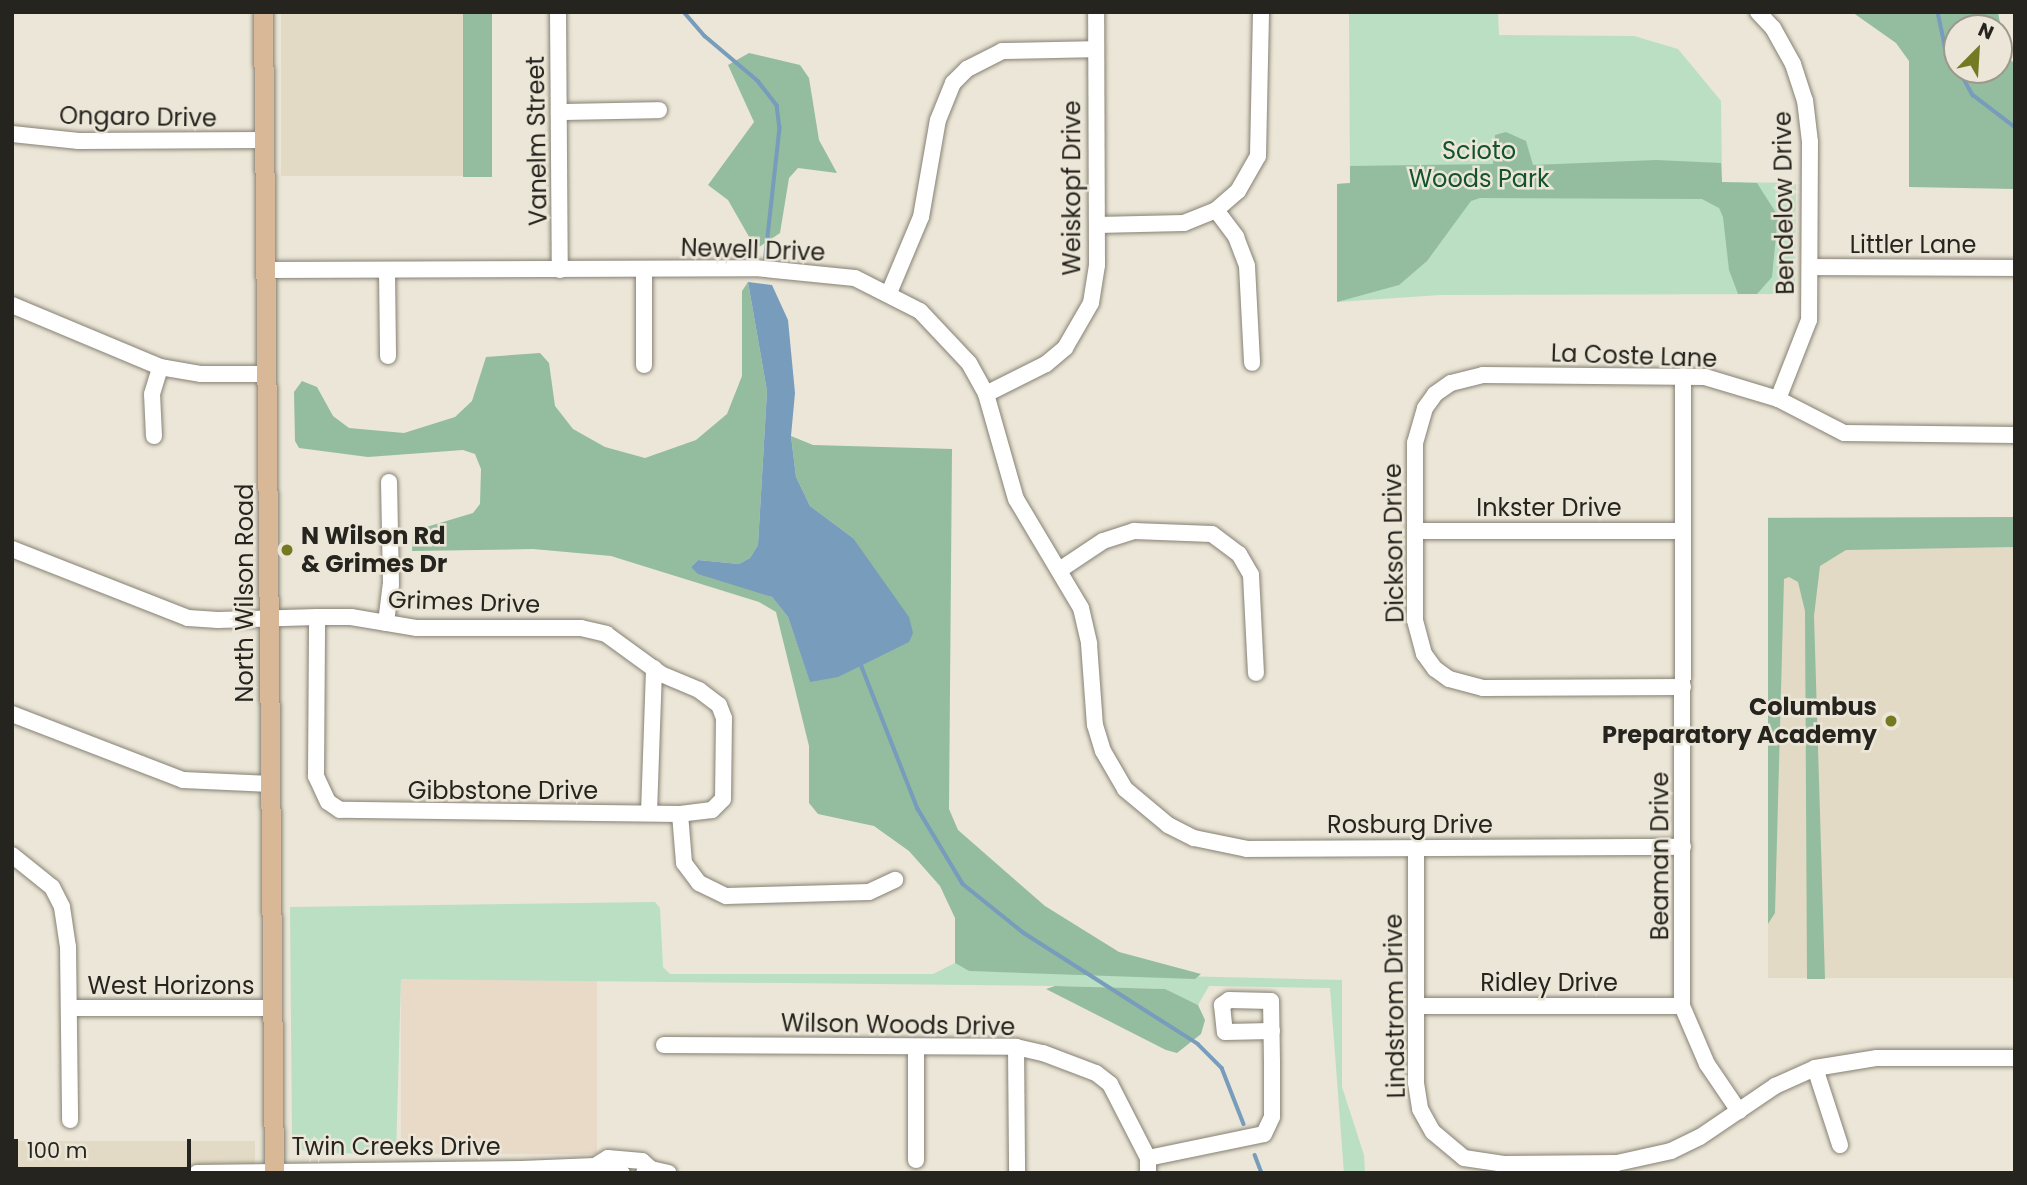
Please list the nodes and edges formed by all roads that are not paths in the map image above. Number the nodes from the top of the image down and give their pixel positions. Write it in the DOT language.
graph roads {
  1 [pos="263,12"];
  2 [pos="558,12"];
  3 [pos="1096,12"];
  4 [pos="1261,12"];
  5 [pos="1758,12"];
  6 [pos="1095,49"];
  7 [pos="659,110"];
  8 [pos="559,112"];
  9 [pos="12,134"];
  10 [pos="263,140"];
  11 [pos="1216,210"];
  12 [pos="1097,225"];
  13 [pos="1812,267"];
  14 [pos="2015,268"];
  15 [pos="265,270"];
  16 [pos="561,270"];
  17 [pos="387,271"];
  18 [pos="644,271"];
  19 [pos="889,293"];
  20 [pos="15,308"];
  21 [pos="12,327"];
  22 [pos="388,356"];
  23 [pos="1252,363"];
  24 [pos="644,365"];
  25 [pos="160,367"];
  26 [pos="267,374"];
  27 [pos="1683,376"];
  28 [pos="1451,383"];
  29 [pos="986,394"];
  30 [pos="1778,399"];
  31 [pos="2015,435"];
  32 [pos="154,436"];
  33 [pos="389,482"];
  34 [pos="1415,531"];
  35 [pos="1683,531"];
  36 [pos="12,549"];
  37 [pos="1061,569"];
  38 [pos="317,617"];
  39 [pos="270,619"];
  40 [pos="386,623"];
  41 [pos="654,668"];
  42 [pos="1256,673"];
  43 [pos="1683,687"];
  44 [pos="12,714"];
  45 [pos="271,784"];
  46 [pos="1146,810"];
  47 [pos="649,813"];
  48 [pos="680,814"];
  49 [pos="1684,846"];
  50 [pos="1416,847"];
  51 [pos="12,855"];
  52 [pos="895,880"];
  53 [pos="1416,1006"];
  54 [pos="1682,1006"];
  55 [pos="69,1008"];
  56 [pos="273,1008"];
  57 [pos="1272,1031"];
  58 [pos="664,1045"];
  59 [pos="916,1047"];
  60 [pos="1016,1047"];
  61 [pos="2015,1058"];
  62 [pos="1815,1068"];
  63 [pos="1739,1111"];
  64 [pos="70,1120"];
  65 [pos="1840,1145"];
  66 [pos="916,1160"];
  67 [pos="1148,1165"];
  68 [pos="595,1166"];
  69 [pos="409,1171"];
  70 [pos="647,1171"];
  71 [pos="274,1172"];
  72 [pos="197,1173"];
  73 [pos="622,1173"];
  74 [pos="669,1173"];
  75 [pos="1017,1173"];
  1 -- 10 [label="main road, North Wilson Road"];
  2 -- 8 [label="street, Vanelm Street"];
  3 -- 6 [label="street, Weiskopf Drive"];
  4 -- 11 [label="street"];
  5 -- 13 [label="street, Bendelow Drive"];
  6 -- 12 [label="street, Weiskopf Drive"];
  6 -- 19 [label="street"];
  7 -- 8 [label="street"];
  8 -- 16 [label="street, Vanelm Street"];
  9 -- 10 [label="street, Ongaro Drive"];
  10 -- 15 [label="main road, North Wilson Road"];
  11 -- 12 [label="street"];
  11 -- 23 [label="street"];
  12 -- 29 [label="street, Weiskopf Drive"];
  13 -- 14 [label="street, Littler Lane"];
  13 -- 30 [label="street, Bendelow Drive"];
  15 -- 17 [label="street, Newell Drive"];
  15 -- 26 [label="main road, North Wilson Road"];
  16 -- 17 [label="street, Newell Drive"];
  16 -- 18 [label="street, Newell Drive"];
  17 -- 22 [label="street"];
  18 -- 19 [label="street, Newell Drive"];
  18 -- 24 [label="street"];
  19 -- 29 [label="street, Newell Drive"];
  20 -- 21 [label="street"];
  20 -- 25 [label="street"];
  25 -- 26 [label="street"];
  25 -- 32 [label="street"];
  26 -- 39 [label="main road, North Wilson Road"];
  27 -- 28 [label="street, La Coste Lane"];
  27 -- 30 [label="street, La Coste Lane"];
  27 -- 35 [label="street, Beaman Drive"];
  28 -- 34 [label="street, Dickson Drive"];
  29 -- 37 [label="street, Newell Drive"];
  30 -- 31 [label="street, La Coste Lane"];
  33 -- 40 [label="street"];
  34 -- 35 [label="street, Inkster Drive"];
  34 -- 43 [label="street, Dickson Drive"];
  35 -- 43 [label="street, Beaman Drive"];
  36 -- 39 [label="street, Grimes Drive"];
  37 -- 42 [label="street"];
  37 -- 46 [label="street, Newell Drive"];
  38 -- 39 [label="street, Grimes Drive"];
  38 -- 40 [label="street, Grimes Drive"];
  38 -- 47 [label="street, Gibbstone Drive"];
  39 -- 45 [label="main road, North Wilson Road"];
  40 -- 41 [label="street, Grimes Drive"];
  41 -- 47 [label="street"];
  41 -- 48 [label="street, Grimes Drive"];
  43 -- 49 [label="street, Beaman Drive"];
  44 -- 45 [label="street"];
  45 -- 56 [label="main road, North Wilson Road"];
  46 -- 50 [label="street, Rosburg Drive"];
  47 -- 48 [label="street, Gibbstone Drive"];
  48 -- 52 [label="street"];
  49 -- 50 [label="street, Rosburg Drive"];
  49 -- 54 [label="street, Beaman Drive"];
  50 -- 53 [label="street, Lindstrom Drive"];
  51 -- 55 [label="street"];
  53 -- 54 [label="street, Ridley Drive"];
  53 -- 63 [label="street, Lindstrom Drive"];
  54 -- 63 [label="street, Beaman Drive"];
  55 -- 56 [label="street, West Horizons"];
  55 -- 64 [label="street"];
  56 -- 71 [label="main road, North Wilson Road"];
  57 -- 67 [label="street"];
  58 -- 59 [label="street, Wilson Woods Drive"];
  59 -- 60 [label="street, Wilson Woods Drive"];
  59 -- 66 [label="street"];
  60 -- 67 [label="street, Wilson Woods Drive"];
  60 -- 75 [label="street"];
  61 -- 62 [label="street, Lindstrom Drive"];
  62 -- 63 [label="street, Lindstrom Drive"];
  62 -- 65 [label="street"];
  68 -- 69 [label="street, Twin Creeks Drive"];
  68 -- 70 [label="street, Twin Creeks Drive"];
  68 -- 73 [label="street, Twin Creeks Drive"];
  69 -- 71 [label="street, Twin Creeks Drive"];
  70 -- 74 [label="street, Twin Creeks Drive"];
  71 -- 72 [label="street, Twin Creeks Drive"];
}
